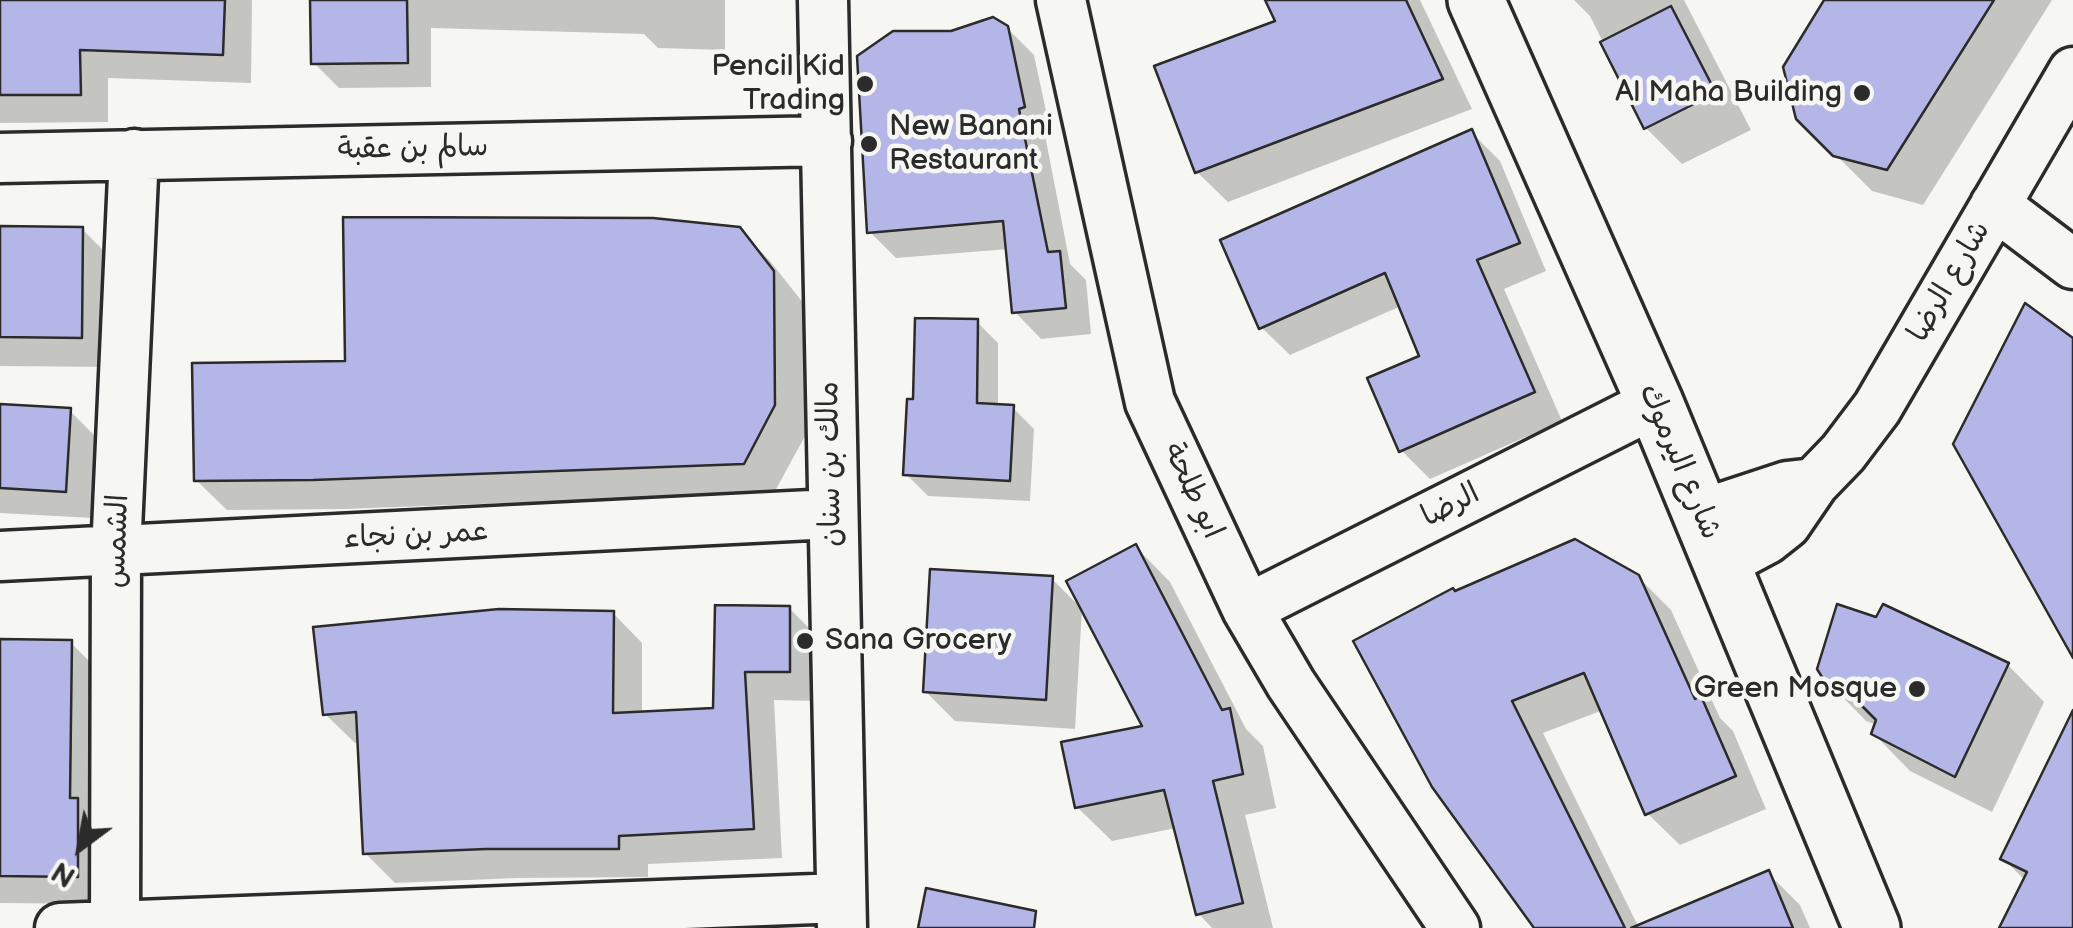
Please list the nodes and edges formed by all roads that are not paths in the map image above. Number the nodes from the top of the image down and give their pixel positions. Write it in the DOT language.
graph roads {
  1 [pos="824,0"];
  2 [pos="1061,0"];
  3 [pos="1476,0"];
  4 [pos="2073,72"];
  5 [pos="826,141"];
  6 [pos="134,154"];
  7 [pos="0,158"];
  8 [pos="1994,205"];
  9 [pos="2073,264"];
  10 [pos="1656,403"];
  11 [pos="832,514"];
  12 [pos="1712,539"];
  13 [pos="116,552"];
  14 [pos="0,556"];
  15 [pos="1247,609"];
  16 [pos="841,913"];
  17 [pos="115,926"];
  18 [pos="60,928"];
  19 [pos="1454,928"];
  20 [pos="1872,928"];
  1 -- 5 [label="street, مالك بن سنان"];
  2 -- 15 [label="street, ابو طلحة"];
  3 -- 10 [label="street, شارع اليرموك"];
  4 -- 8 [label="street, شارع الرضا"];
  5 -- 6 [label="street, سالم بن عقبة"];
  5 -- 11 [label="street, مالك بن سنان"];
  6 -- 7 [label="street, سالم بن عقبة"];
  6 -- 13 [label="street, الشمس"];
  8 -- 9 [label="street"];
  8 -- 12 [label="street, شارع الرضا"];
  10 -- 12 [label="street, شارع اليرموك"];
  10 -- 15 [label="street, الرضا"];
  11 -- 13 [label="street, عمر بن نجاء"];
  11 -- 16 [label="street, مالك بن سنان"];
  12 -- 20 [label="street, شارع اليرموك"];
  13 -- 14 [label="street, عمر بن نجاء"];
  13 -- 17 [label="street, الشمس"];
  15 -- 19 [label="street, ابو طلحة"];
  16 -- 17 [label="street"];
  17 -- 18 [label="street"];
}
